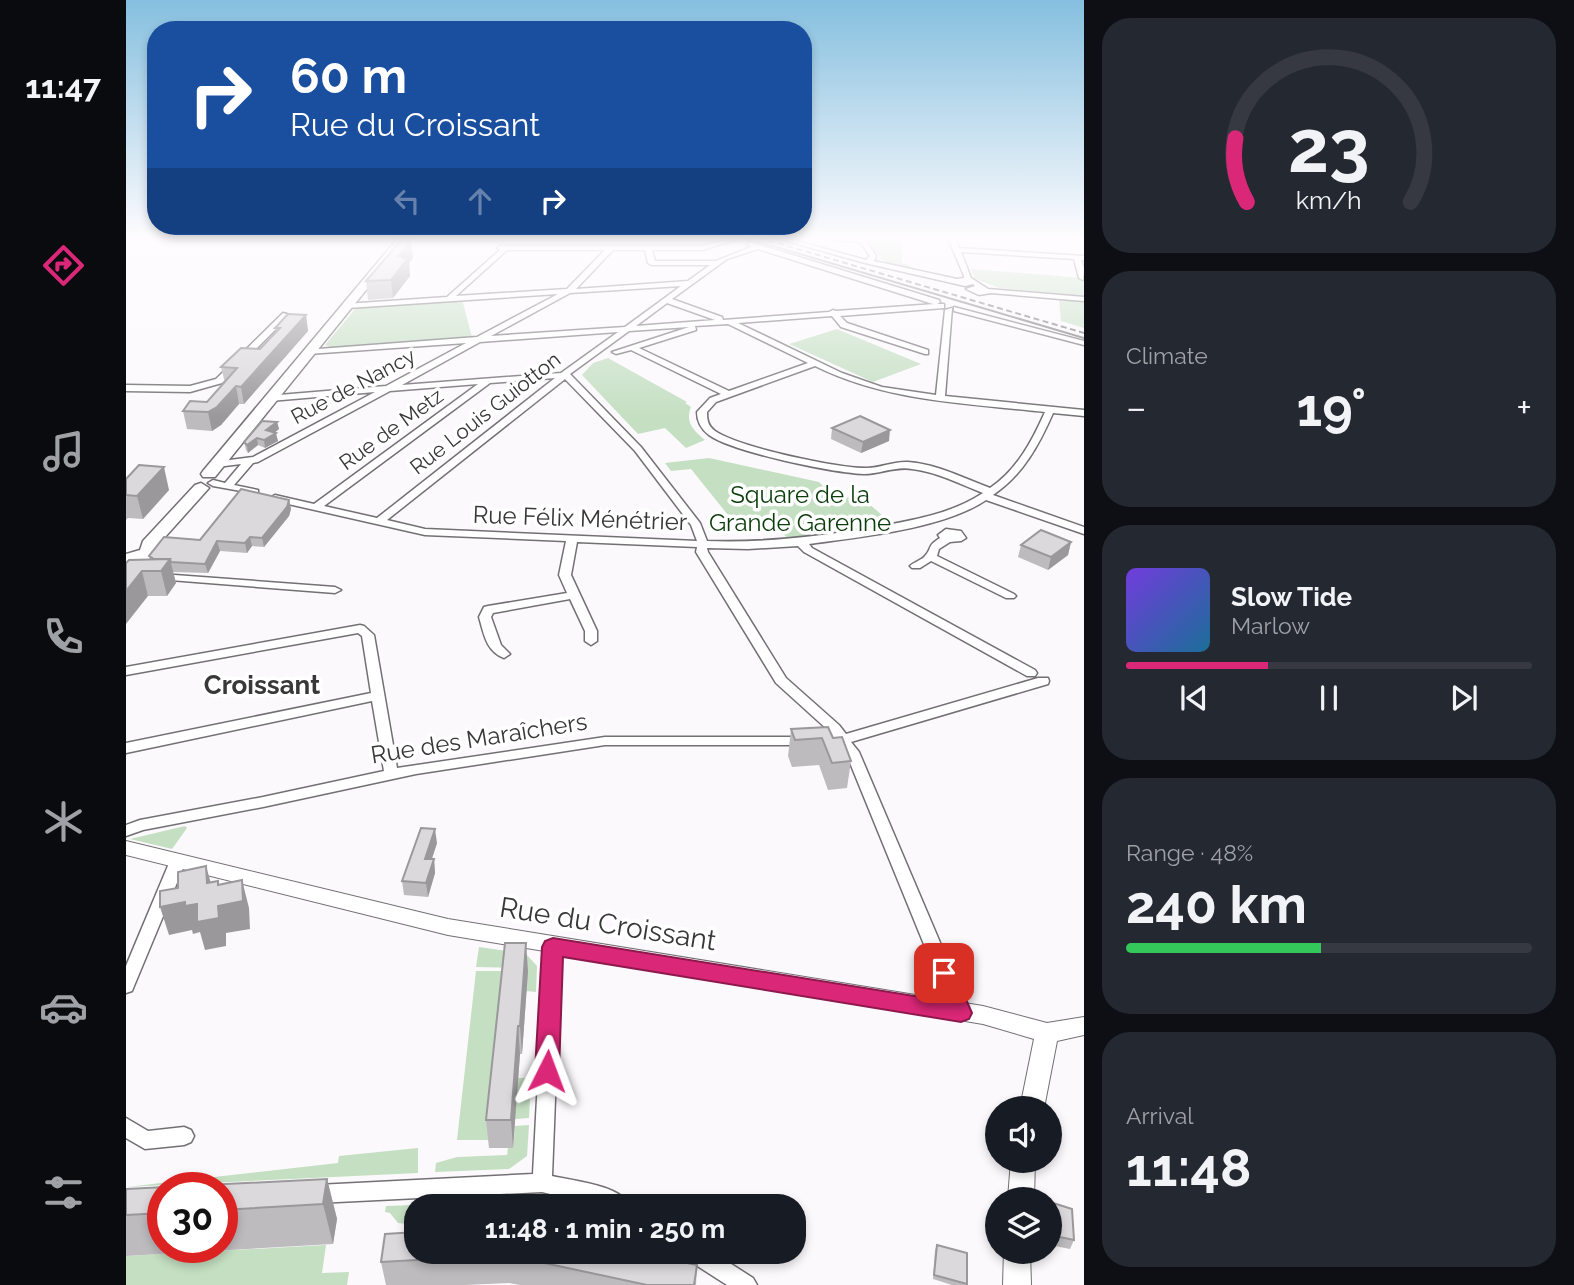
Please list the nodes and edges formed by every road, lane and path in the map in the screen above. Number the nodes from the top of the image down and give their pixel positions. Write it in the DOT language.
graph roads {
  1 [pos="354,298"];
  2 [pos="450,298"];
  3 [pos="556,298"];
  4 [pos="670,298"];
  5 [pos="920,298"];
  6 [pos="959,298"];
  7 [pos="667,300"];
  8 [pos="348,306"];
  9 [pos="949,307"];
  10 [pos="833,313"];
  11 [pos="286,315"];
  12 [pos="725,321"];
  13 [pos="705,322"];
  14 [pos="628,328"];
  15 [pos="481,339"];
  16 [pos="1084,343"];
  17 [pos="631,347"];
  18 [pos="309,352"];
  19 [pos="616,352"];
  20 [pos="925,352"];
  21 [pos="816,363"];
  22 [pos="564,376"];
  23 [pos="487,381"];
  24 [pos="126,387"];
  25 [pos="388,388"];
  26 [pos="727,394"];
  27 [pos="270,398"];
  28 [pos="940,398"];
  29 [pos="1050,410"];
  30 [pos="1084,414"];
  31 [pos="249,462"];
  32 [pos="210,480"];
  33 [pos="988,494"];
  34 [pos="316,507"];
  35 [pos="378,522"];
  36 [pos="920,523"];
  37 [pos="1084,531"];
  38 [pos="572,539"];
  39 [pos="802,543"];
  40 [pos="701,544"];
  41 [pos="132,554"];
  42 [pos="931,557"];
  43 [pos="916,566"];
  44 [pos="142,576"];
  45 [pos="335,590"];
  46 [pos="574,595"];
  47 [pos="1010,596"];
  48 [pos="591,641"];
  49 [pos="504,654"];
  50 [pos="126,671"];
  51 [pos="1031,673"];
  52 [pos="1044,681"];
  53 [pos="377,696"];
  54 [pos="844,740"];
  55 [pos="126,748"];
  56 [pos="391,774"];
  57 [pos="126,831"];
  58 [pos="126,848"];
  59 [pos="177,861"];
  60 [pos="553,947"];
  61 [pos="126,986"];
  62 [pos="961,1013"];
  63 [pos="1084,1026"];
  64 [pos="1047,1033"];
  65 [pos="1034,1096"];
  66 [pos="126,1127"];
  67 [pos="184,1136"];
  68 [pos="542,1183"];
  69 [pos="590,1194"];
  70 [pos="291,1196"];
  71 [pos="713,1264"];
  72 [pos="1017,1264"];
  73 [pos="746,1285"];
  74 [pos="1017,1285"];
  1 -- 8 [label="main road"];
  2 -- 8 [label="street"];
  3 -- 15 [label="street, Rue de Nancy"];
  4 -- 7 [label="street, Rue Louis Guiotton"];
  5 -- 9 [label="street"];
  6 -- 9 [label="street"];
  7 -- 12 [label="street"];
  7 -- 14 [label="street, Rue Louis Guiotton"];
  8 -- 18 [label="main road"];
  9 -- 10 [label="street"];
  9 -- 16 [label="street"];
  9 -- 28 [label="street"];
  10 -- 12 [label="street"];
  10 -- 20 [label="street"];
  11 -- 24 [label="street"];
  12 -- 13 [label="street"];
  12 -- 21 [label="street"];
  13 -- 14 [label="street"];
  13 -- 17 [label="street"];
  14 -- 15 [label="street"];
  14 -- 22 [label="street, Rue Louis Guiotton"];
  15 -- 18 [label="street"];
  15 -- 25 [label="street, Rue de Nancy"];
  17 -- 19 [label="street"];
  17 -- 26 [label="street"];
  18 -- 27 [label="main road"];
  21 -- 26 [label="street"];
  21 -- 28 [label="street"];
  22 -- 23 [label="street"];
  22 -- 35 [label="street, Rue Louis Guiotton"];
  22 -- 40 [label="street"];
  23 -- 25 [label="street"];
  23 -- 34 [label="street, Rue de Metz"];
  25 -- 27 [label="street"];
  25 -- 31 [label="street, Rue de Nancy"];
  26 -- 33 [label="street"];
  27 -- 32 [label="main road"];
  28 -- 29 [label="street"];
  29 -- 30 [label="street"];
  29 -- 33 [label="street, Rue Félix Ménétrier"];
  31 -- 32 [label="street, Rue de Nancy"];
  31 -- 32 [label="street, Rue de Nancy"];
  32 -- 34 [label="street, Rue Félix Ménétrier"];
  32 -- 41 [label="main road"];
  33 -- 36 [label="street, Rue Félix Ménétrier"];
  33 -- 37 [label="street"];
  34 -- 35 [label="street, Rue Félix Ménétrier"];
  35 -- 38 [label="street, Rue Félix Ménétrier"];
  36 -- 39 [label="street, Rue Félix Ménétrier"];
  36 -- 42 [label="street"];
  38 -- 40 [label="street, Rue Félix Ménétrier"];
  38 -- 46 [label="street"];
  39 -- 40 [label="street, Rue Félix Ménétrier"];
  39 -- 51 [label="street"];
  40 -- 54 [label="street"];
  42 -- 43 [label="street"];
  42 -- 47 [label="street"];
  44 -- 45 [label="street"];
  46 -- 48 [label="street"];
  46 -- 49 [label="street"];
  50 -- 53 [label="street"];
  52 -- 54 [label="street, Rue des Maraîchers"];
  53 -- 55 [label="street"];
  53 -- 56 [label="street"];
  54 -- 56 [label="street, Rue des Maraîchers"];
  54 -- 62 [label="street"];
  56 -- 57 [label="street, Rue des Maraîchers"];
  58 -- 59 [label="street, Rue du Croissant"];
  59 -- 60 [label="street, Rue du Croissant"];
  59 -- 61 [label="street"];
  60 -- 62 [label="street, Rue du Croissant"];
  60 -- 68 [label="street"];
  62 -- 64 [label="street, Rue du Croissant"];
  63 -- 64 [label="street, Rue du Croissant"];
  64 -- 65 [label="street"];
  66 -- 67 [label="street"];
  68 -- 69 [label="street"];
  68 -- 70 [label="street"];
  71 -- 73 [label="street"];
  72 -- 74 [label="street"];
}
